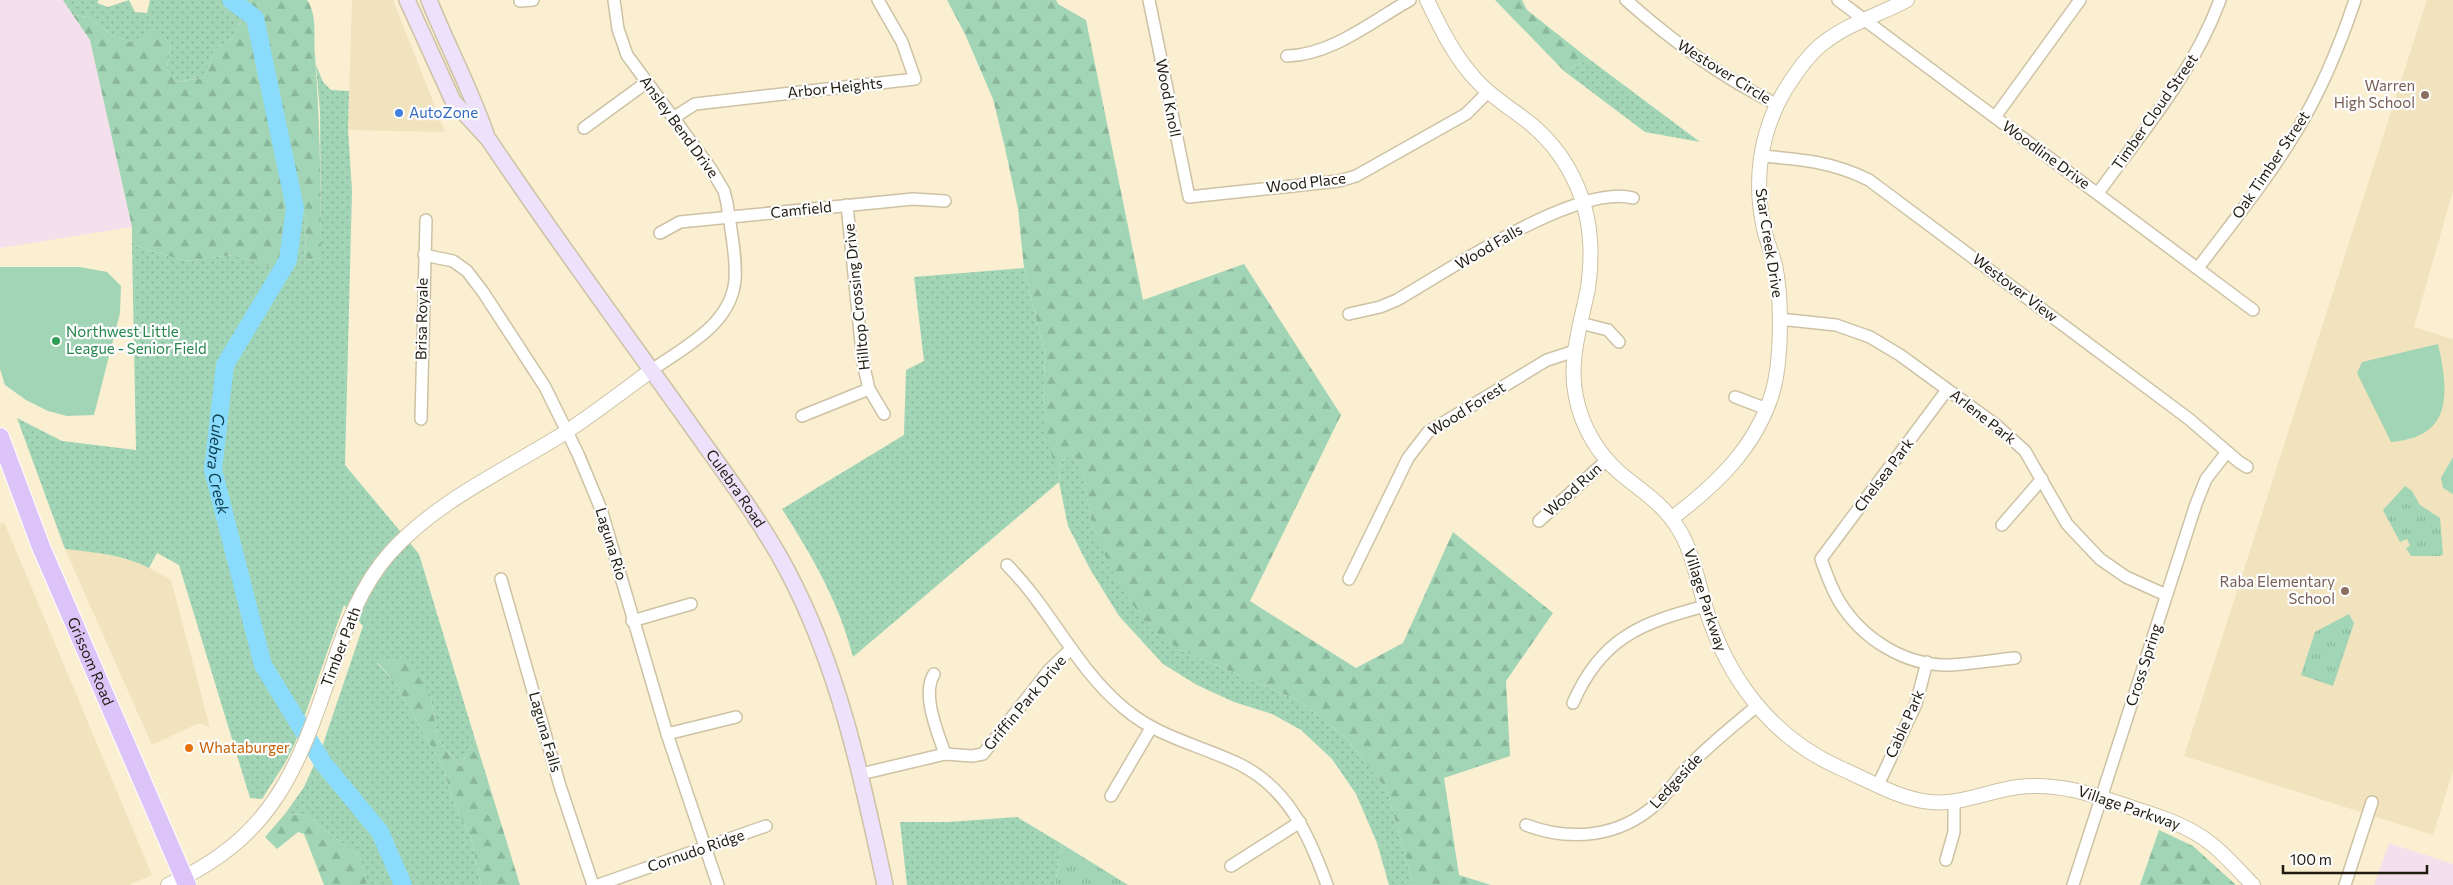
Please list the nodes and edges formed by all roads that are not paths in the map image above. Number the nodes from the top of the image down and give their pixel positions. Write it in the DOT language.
graph roads {
  1 [pos="406,0"];
  2 [pos="428,0"];
  3 [pos="533,0"];
  4 [pos="614,0"];
  5 [pos="878,0"];
  6 [pos="1149,0"];
  7 [pos="1410,0"];
  8 [pos="1427,0"];
  9 [pos="1626,0"];
  10 [pos="1838,0"];
  11 [pos="1907,0"];
  12 [pos="2080,0"];
  13 [pos="2220,0"];
  14 [pos="2354,0"];
  15 [pos="520,1"];
  16 [pos="1866,21"];
  17 [pos="1287,56"];
  18 [pos="647,82"];
  19 [pos="1488,92"];
  20 [pos="1776,104"];
  21 [pos="1995,117"];
  22 [pos="673,118"];
  23 [pos="584,128"];
  24 [pos="489,140"];
  25 [pos="1760,156"];
  26 [pos="2098,193"];
  27 [pos="1189,197"];
  28 [pos="1633,198"];
  29 [pos="945,201"];
  30 [pos="1583,203"];
  31 [pos="847,205"];
  32 [pos="729,217"];
  33 [pos="426,220"];
  34 [pos="660,233"];
  35 [pos="424,255"];
  36 [pos="2198,268"];
  37 [pos="2253,310"];
  38 [pos="1349,314"];
  39 [pos="1779,319"];
  40 [pos="1580,323"];
  41 [pos="1619,342"];
  42 [pos="1575,351"];
  43 [pos="652,370"];
  44 [pos="869,389"];
  45 [pos="1947,390"];
  46 [pos="1735,397"];
  47 [pos="1767,409"];
  48 [pos="884,414"];
  49 [pos="802,416"];
  50 [pos="421,419"];
  51 [pos="567,431"];
  52 [pos="0,437"];
  53 [pos="2227,452"];
  54 [pos="1607,460"];
  55 [pos="2248,466"];
  56 [pos="2042,479"];
  57 [pos="1672,518"];
  58 [pos="1539,521"];
  59 [pos="2002,525"];
  60 [pos="1007,565"];
  61 [pos="501,579"];
  62 [pos="1349,580"];
  63 [pos="2166,596"];
  64 [pos="691,604"];
  65 [pos="1705,606"];
  66 [pos="632,621"];
  67 [pos="1071,649"];
  68 [pos="2015,658"];
  69 [pos="1927,662"];
  70 [pos="934,674"];
  71 [pos="1573,703"];
  72 [pos="1756,706"];
  73 [pos="736,717"];
  74 [pos="1151,728"];
  75 [pos="667,734"];
  76 [pos="946,754"];
  77 [pos="861,774"];
  78 [pos="1878,785"];
  79 [pos="1112,796"];
  80 [pos="2102,797"];
  81 [pos="1954,802"];
  82 [pos="2372,802"];
  83 [pos="1300,822"];
  84 [pos="766,826"];
  85 [pos="1526,826"];
  86 [pos="705,847"];
  87 [pos="1946,860"];
  88 [pos="1231,866"];
  89 [pos="179,883"];
  90 [pos="593,885"];
  91 [pos="598,885"];
  92 [pos="718,885"];
  93 [pos="885,885"];
  94 [pos="1327,885"];
  95 [pos="2073,885"];
  96 [pos="2253,885"];
  97 [pos="2345,885"];
  1 -- 24 [label="main road, Culebra Road"];
  2 -- 24 [label="main road, Culebra Road"];
  3 -- 15 [label="street"];
  4 -- 18 [label="street, Ansley Bend Drive"];
  5 -- 22 [label="street, Arbor Heights"];
  6 -- 27 [label="street, Wood Knoll"];
  7 -- 17 [label="street"];
  8 -- 19 [label="street, Village Parkway"];
  9 -- 20 [label="street, Westover Circle"];
  10 -- 16 [label="street, Woodline Drive"];
  11 -- 16 [label="street, Star Creek Drive"];
  12 -- 21 [label="street"];
  13 -- 26 [label="street, Timber Cloud Street"];
  14 -- 36 [label="street, Oak Timber Street"];
  16 -- 20 [label="street, Star Creek Drive"];
  16 -- 21 [label="street, Woodline Drive"];
  18 -- 22 [label="street, Ansley Bend Drive"];
  18 -- 23 [label="street"];
  19 -- 27 [label="street, Wood Place"];
  19 -- 30 [label="street, Village Parkway"];
  20 -- 25 [label="street, Star Creek Drive"];
  21 -- 26 [label="street, Woodline Drive"];
  22 -- 32 [label="street, Ansley Bend Drive"];
  24 -- 43 [label="main road, Culebra Road"];
  25 -- 39 [label="street, Star Creek Drive"];
  25 -- 53 [label="street, Westover View"];
  26 -- 36 [label="street, Woodline Drive"];
  28 -- 30 [label="street, Wood Falls"];
  29 -- 31 [label="street, Camfield"];
  30 -- 38 [label="street, Wood Falls"];
  30 -- 40 [label="street, Village Parkway"];
  31 -- 32 [label="street, Camfield"];
  31 -- 44 [label="street, Hilltop Crossing Drive"];
  32 -- 34 [label="street, Camfield"];
  32 -- 43 [label="street, Ansley Bend Drive"];
  33 -- 35 [label="street, Brisa Royale"];
  35 -- 50 [label="street, Brisa Royale"];
  35 -- 51 [label="street, Laguna Rio"];
  36 -- 37 [label="street, Woodline Drive"];
  39 -- 45 [label="street, Arlene Park"];
  39 -- 47 [label="street, Star Creek Drive"];
  40 -- 41 [label="street"];
  40 -- 42 [label="street, Village Parkway"];
  42 -- 54 [label="street, Village Parkway"];
  42 -- 62 [label="street, Wood Forest"];
  43 -- 51 [label="street, Timber Path"];
  43 -- 77 [label="main road, Culebra Road"];
  44 -- 48 [label="street, Hilltop Crossing Drive"];
  44 -- 49 [label="street"];
  45 -- 56 [label="street, Arlene Park"];
  45 -- 69 [label="street, Chelsea Park"];
  46 -- 47 [label="street"];
  47 -- 57 [label="street, Star Creek Drive"];
  51 -- 66 [label="street, Laguna Rio"];
  51 -- 89 [label="street, Timber Path"];
  52 -- 89 [label="main road, Grissom Road"];
  53 -- 55 [label="street, Westover View"];
  53 -- 63 [label="street, Cross Spring"];
  54 -- 57 [label="street, Village Parkway"];
  54 -- 58 [label="street, Wood Run"];
  56 -- 59 [label="street"];
  56 -- 63 [label="street, Arlene Park"];
  57 -- 65 [label="street, Village Parkway"];
  60 -- 67 [label="street"];
  61 -- 90 [label="street, Laguna Falls"];
  63 -- 80 [label="street, Cross Spring"];
  64 -- 66 [label="street"];
  65 -- 71 [label="street"];
  65 -- 72 [label="street, Village Parkway"];
  66 -- 75 [label="street, Laguna Rio"];
  67 -- 74 [label="street"];
  67 -- 76 [label="street, Griffin Park Drive"];
  68 -- 69 [label="street"];
  69 -- 78 [label="street, Cable Park"];
  70 -- 76 [label="street"];
  72 -- 78 [label="street, Village Parkway"];
  72 -- 85 [label="street, Ledgeside"];
  73 -- 75 [label="street"];
  74 -- 79 [label="street"];
  74 -- 83 [label="street"];
  75 -- 86 [label="street, Laguna Rio"];
  76 -- 77 [label="street, Griffin Park Drive"];
  77 -- 93 [label="main road, Culebra Road"];
  78 -- 81 [label="street, Village Parkway"];
  80 -- 81 [label="street, Village Parkway"];
  80 -- 95 [label="street, Cross Spring"];
  80 -- 96 [label="street, Village Parkway"];
  81 -- 87 [label="street"];
  82 -- 97 [label="street"];
  83 -- 88 [label="street"];
  83 -- 94 [label="street"];
  84 -- 86 [label="street, Cornudo Ridge"];
  86 -- 91 [label="street, Cornudo Ridge"];
  86 -- 92 [label="street, Laguna Rio"];
}
